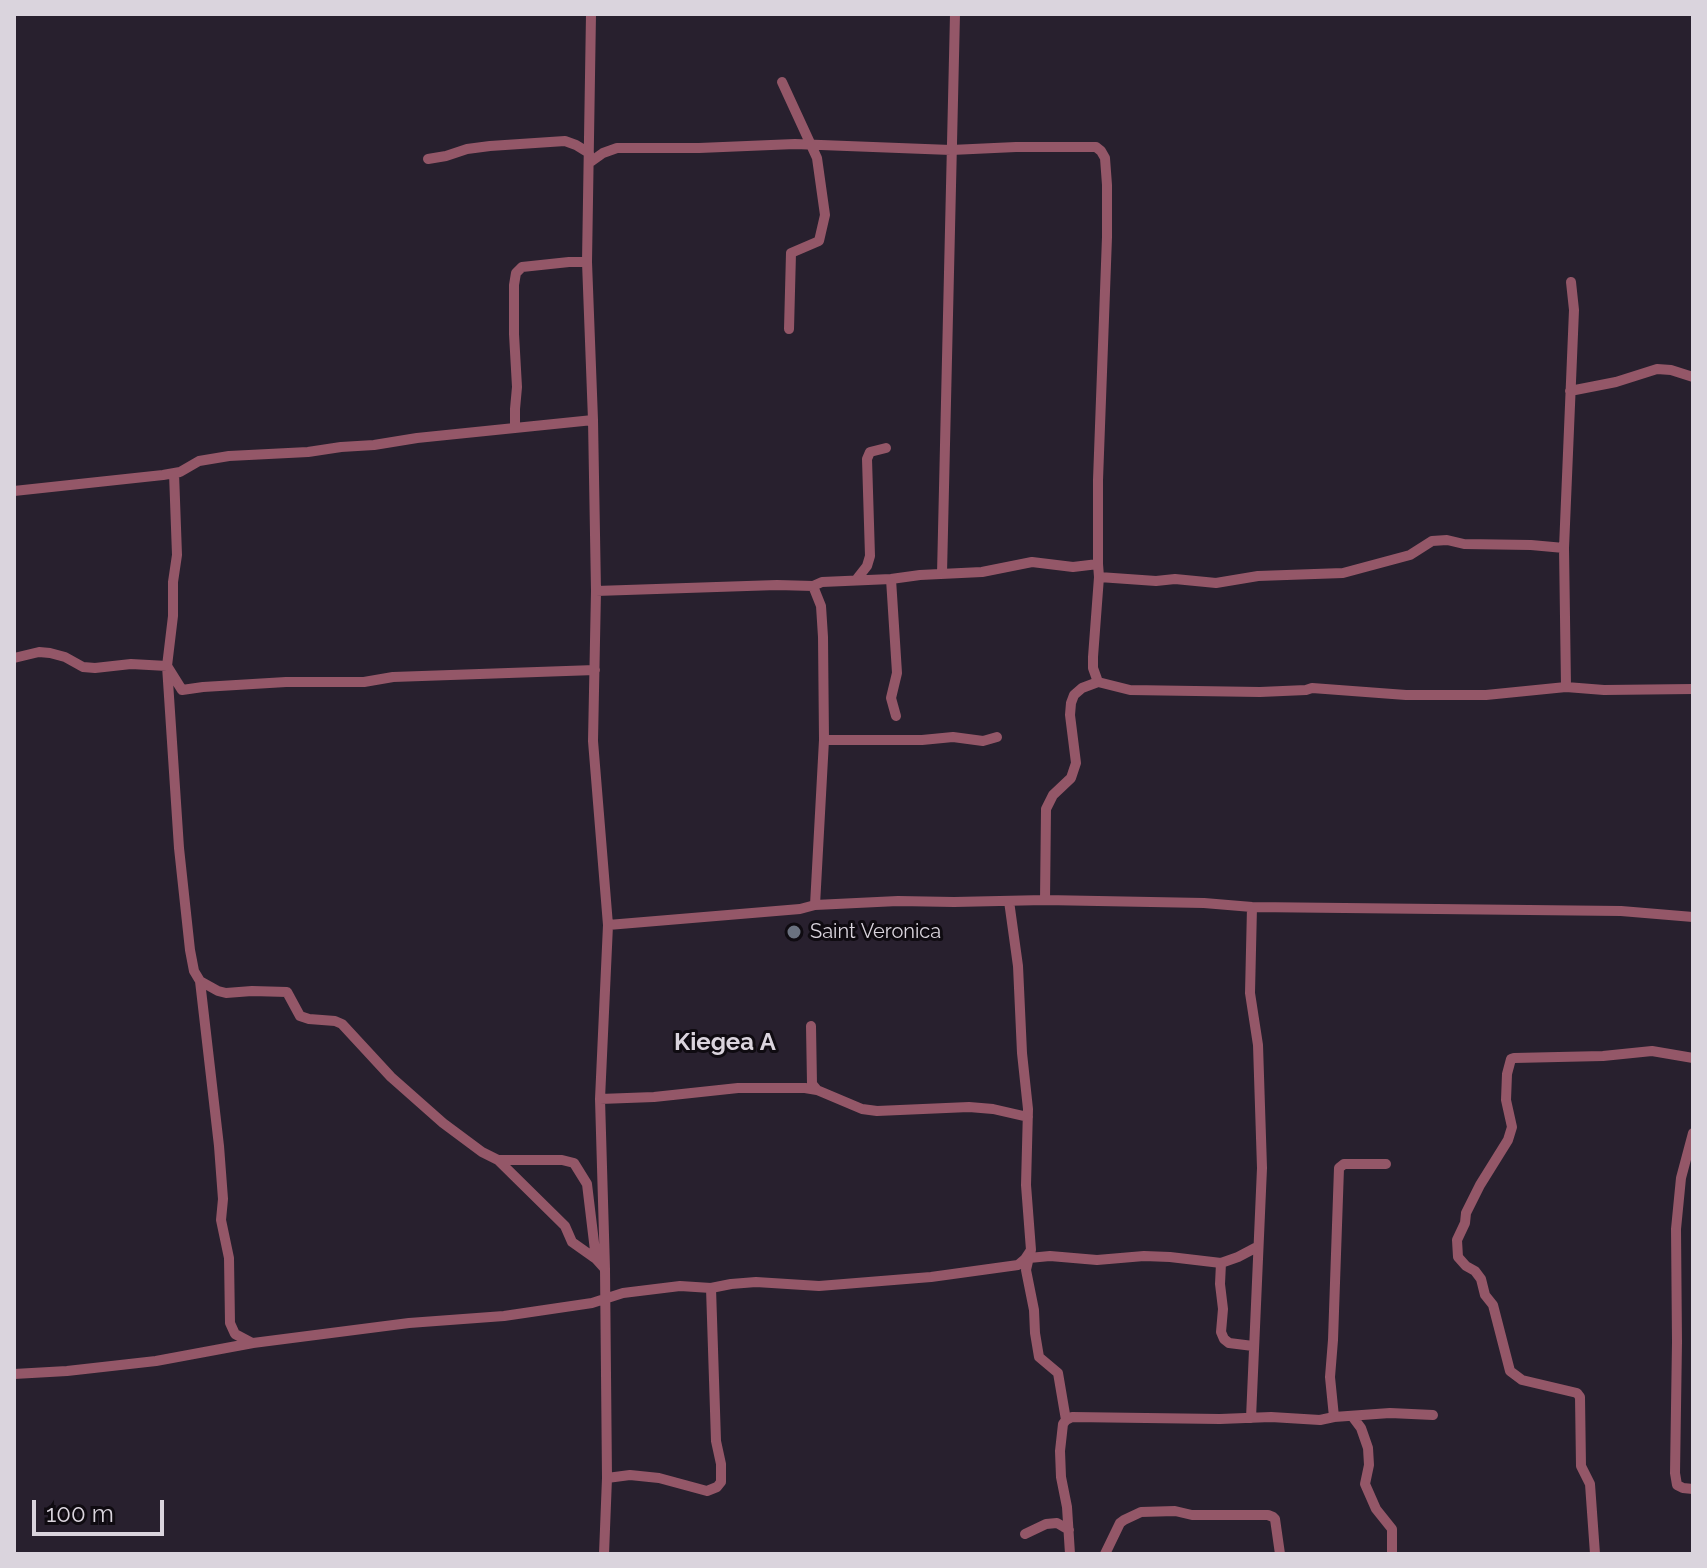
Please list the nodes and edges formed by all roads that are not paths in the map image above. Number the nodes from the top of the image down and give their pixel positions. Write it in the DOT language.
graph roads {
  1 [pos="591,14"];
  2 [pos="955,14"];
  3 [pos="782,82"];
  4 [pos="811,145"];
  5 [pos="951,150"];
  6 [pos="589,158"];
  7 [pos="428,159"];
  8 [pos="587,262"];
  9 [pos="1571,282"];
  10 [pos="789,329"];
  11 [pos="1693,377"];
  12 [pos="1570,391"];
  13 [pos="593,420"];
  14 [pos="515,428"];
  15 [pos="886,448"];
  16 [pos="174,473"];
  17 [pos="14,491"];
  18 [pos="1564,548"];
  19 [pos="1098,564"];
  20 [pos="942,574"];
  21 [pos="1099,577"];
  22 [pos="891,579"];
  23 [pos="856,580"];
  24 [pos="813,586"];
  25 [pos="596,591"];
  26 [pos="14,658"];
  27 [pos="167,666"];
  28 [pos="595,670"];
  29 [pos="1098,682"];
  30 [pos="1566,687"];
  31 [pos="1693,689"];
  32 [pos="896,716"];
  33 [pos="997,737"];
  34 [pos="824,740"];
  35 [pos="1045,900"];
  36 [pos="1009,901"];
  37 [pos="815,905"];
  38 [pos="1252,907"];
  39 [pos="1693,917"];
  40 [pos="608,925"];
  41 [pos="200,981"];
  42 [pos="811,1026"];
  43 [pos="1693,1058"];
  44 [pos="817,1090"];
  45 [pos="600,1099"];
  46 [pos="1028,1117"];
  47 [pos="1693,1133"];
  48 [pos="498,1160"];
  49 [pos="1386,1164"];
  50 [pos="1257,1247"];
  51 [pos="1030,1254"];
  52 [pos="596,1259"];
  53 [pos="1221,1263"];
  54 [pos="605,1269"];
  55 [pos="711,1288"];
  56 [pos="606,1300"];
  57 [pos="253,1343"];
  58 [pos="1253,1346"];
  59 [pos="14,1374"];
  60 [pos="1433,1415"];
  61 [pos="1352,1416"];
  62 [pos="1334,1417"];
  63 [pos="1251,1418"];
  64 [pos="1066,1420"];
  65 [pos="607,1478"];
  66 [pos="1693,1489"];
  67 [pos="1069,1530"];
  68 [pos="1025,1534"];
  69 [pos="604,1554"];
  70 [pos="1070,1554"];
  71 [pos="1105,1554"];
  72 [pos="1280,1554"];
  73 [pos="1392,1554"];
  74 [pos="1595,1554"];
  1 -- 6 [label="street"];
  2 -- 5 [label="street"];
  3 -- 4 [label="street"];
  4 -- 5 [label="street"];
  4 -- 6 [label="street"];
  4 -- 10 [label="street"];
  5 -- 19 [label="street"];
  5 -- 20 [label="street"];
  6 -- 7 [label="street"];
  6 -- 8 [label="street"];
  8 -- 13 [label="street"];
  8 -- 14 [label="street"];
  9 -- 12 [label="street"];
  11 -- 12 [label="street"];
  12 -- 18 [label="street"];
  13 -- 14 [label="street"];
  13 -- 25 [label="street"];
  14 -- 16 [label="street"];
  15 -- 23 [label="street"];
  16 -- 17 [label="street"];
  16 -- 27 [label="street"];
  18 -- 21 [label="street"];
  18 -- 30 [label="street"];
  19 -- 20 [label="street"];
  19 -- 21 [label="street"];
  20 -- 22 [label="street"];
  21 -- 29 [label="street"];
  22 -- 23 [label="street"];
  22 -- 32 [label="street"];
  23 -- 24 [label="street"];
  24 -- 25 [label="street"];
  24 -- 34 [label="street"];
  25 -- 28 [label="street"];
  26 -- 27 [label="street"];
  27 -- 28 [label="street"];
  27 -- 41 [label="street"];
  28 -- 40 [label="street"];
  29 -- 30 [label="street"];
  29 -- 35 [label="street"];
  30 -- 31 [label="street"];
  33 -- 34 [label="street"];
  34 -- 37 [label="street"];
  35 -- 36 [label="street"];
  35 -- 38 [label="street"];
  36 -- 37 [label="street"];
  36 -- 46 [label="street"];
  37 -- 40 [label="street"];
  38 -- 39 [label="street"];
  38 -- 50 [label="street"];
  40 -- 45 [label="street"];
  41 -- 48 [label="street"];
  41 -- 57 [label="street"];
  42 -- 44 [label="street"];
  43 -- 74 [label="street"];
  44 -- 45 [label="street"];
  44 -- 46 [label="street"];
  45 -- 54 [label="street"];
  46 -- 51 [label="street"];
  47 -- 66 [label="street"];
  48 -- 52 [label="street"];
  48 -- 52 [label="street"];
  49 -- 62 [label="street"];
  50 -- 53 [label="street"];
  50 -- 58 [label="street"];
  51 -- 53 [label="street"];
  51 -- 55 [label="street"];
  51 -- 64 [label="street"];
  52 -- 54 [label="street"];
  53 -- 58 [label="street"];
  54 -- 56 [label="street"];
  55 -- 56 [label="street"];
  55 -- 65 [label="street"];
  56 -- 57 [label="street"];
  56 -- 65 [label="street"];
  57 -- 59 [label="street"];
  58 -- 63 [label="street"];
  60 -- 61 [label="street"];
  61 -- 62 [label="street"];
  61 -- 73 [label="street"];
  62 -- 63 [label="street"];
  63 -- 64 [label="street"];
  64 -- 67 [label="street"];
  65 -- 69 [label="street"];
  67 -- 68 [label="street"];
  67 -- 70 [label="street"];
  71 -- 72 [label="street"];
}
